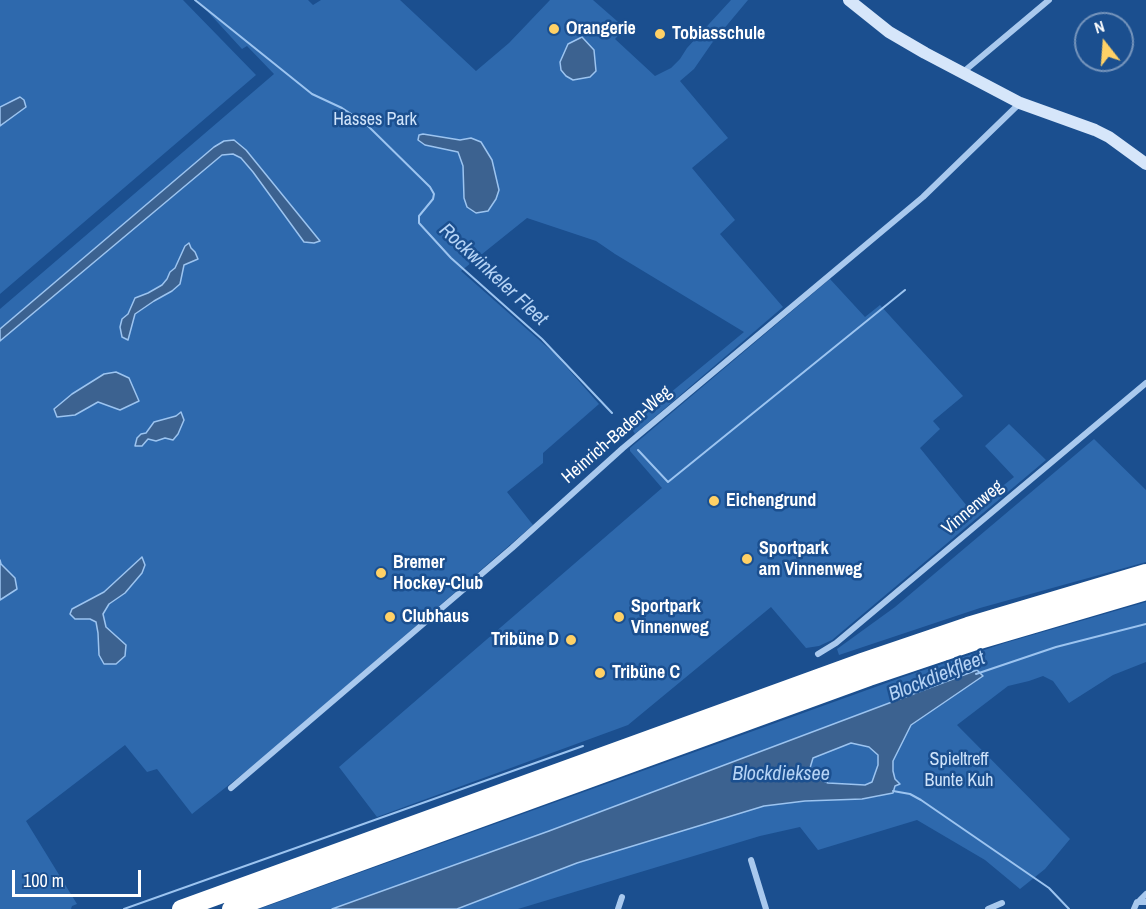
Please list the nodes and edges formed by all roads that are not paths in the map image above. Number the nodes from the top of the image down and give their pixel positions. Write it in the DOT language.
graph roads {
  1 [pos="849,0"];
  2 [pos="1048,0"];
  3 [pos="962,73"];
  4 [pos="1020,103"];
  5 [pos="1146,164"];
  6 [pos="1146,383"];
  7 [pos="1146,573"];
  8 [pos="1146,591"];
  9 [pos="818,654"];
  10 [pos="231,788"];
  11 [pos="751,860"];
  12 [pos="1146,894"];
  13 [pos="621,897"];
  14 [pos="1143,901"];
  15 [pos="1002,903"];
  16 [pos="180,909"];
  17 [pos="231,909"];
  18 [pos="618,909"];
  19 [pos="766,909"];
  20 [pos="988,909"];
  21 [pos="1134,909"];
  1 -- 3 [label="main road"];
  2 -- 3 [label="street"];
  3 -- 4 [label="main road"];
  4 -- 5 [label="main road"];
  4 -- 10 [label="street, Heinrich-Baden-Weg"];
  6 -- 9 [label="street, Vinnenweg"];
  7 -- 16 [label="highway"];
  8 -- 17 [label="highway"];
  11 -- 19 [label="street"];
  12 -- 14 [label="street"];
  13 -- 18 [label="street"];
  14 -- 21 [label="street"];
  15 -- 20 [label="street"];
}
